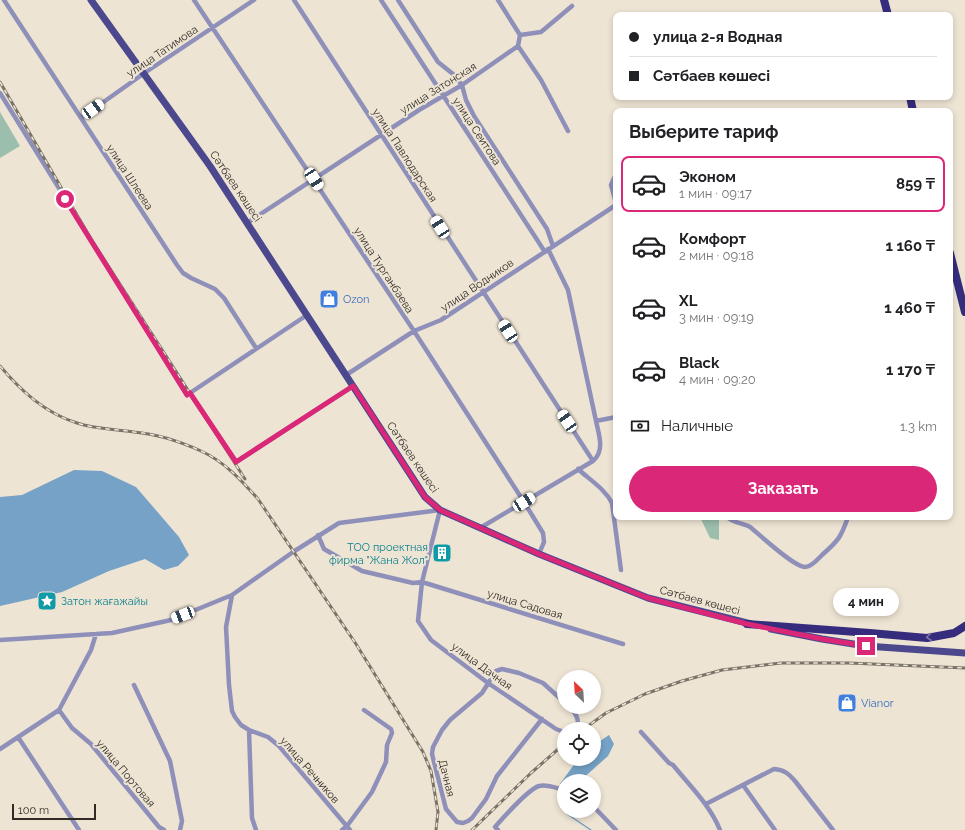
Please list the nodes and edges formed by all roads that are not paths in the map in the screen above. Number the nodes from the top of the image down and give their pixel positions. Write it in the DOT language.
graph roads {
  1 [pos="4,0"];
  2 [pos="91,0"];
  3 [pos="194,0"];
  4 [pos="254,0"];
  5 [pos="294,0"];
  6 [pos="381,0"];
  7 [pos="398,0"];
  8 [pos="498,0"];
  9 [pos="884,0"];
  10 [pos="572,6"];
  11 [pos="887,12"];
  12 [pos="213,27"];
  13 [pos="520,35"];
  14 [pos="518,46"];
  15 [pos="143,74"];
  16 [pos="462,85"];
  17 [pos="0,94"];
  18 [pos="444,96"];
  19 [pos="81,118"];
  20 [pos="568,131"];
  21 [pos="381,135"];
  22 [pos="314,179"];
  23 [pos="613,181"];
  24 [pos="613,193"];
  25 [pos="613,206"];
  26 [pos="247,223"];
  27 [pos="549,249"];
  28 [pos="953,265"];
  29 [pos="483,292"];
  30 [pos="965,312"];
  31 [pos="307,315"];
  32 [pos="414,331"];
  33 [pos="256,348"];
  34 [pos="346,375"];
  35 [pos="353,386"];
  36 [pos="190,393"];
  37 [pos="613,418"];
  38 [pos="596,421"];
  39 [pos="593,461"];
  40 [pos="578,469"];
  41 [pos="524,502"];
  42 [pos="440,510"];
  43 [pos="613,510"];
  44 [pos="614,520"];
  45 [pos="730,520"];
  46 [pos="847,520"];
  47 [pos="480,528"];
  48 [pos="318,535"];
  49 [pos="539,554"];
  50 [pos="621,570"];
  51 [pos="422,582"];
  52 [pos="232,596"];
  53 [pos="747,624"];
  54 [pos="965,626"];
  55 [pos="96,634"];
  56 [pos="0,640"];
  57 [pos="623,644"];
  58 [pos="965,653"];
  59 [pos="488,683"];
  60 [pos="134,685"];
  61 [pos="557,696"];
  62 [pos="59,710"];
  63 [pos="364,710"];
  64 [pos="542,719"];
  65 [pos="557,729"];
  66 [pos="249,730"];
  67 [pos="641,732"];
  68 [pos="18,737"];
  69 [pos="0,749"];
  70 [pos="743,785"];
  71 [pos="557,788"];
  72 [pos="706,804"];
  73 [pos="601,814"];
  74 [pos="346,829"];
  75 [pos="496,829"];
  76 [pos="80,830"];
  77 [pos="164,830"];
  78 [pos="180,830"];
  79 [pos="256,830"];
  80 [pos="616,830"];
  81 [pos="720,830"];
  82 [pos="775,830"];
  83 [pos="833,830"];
  1 -- 19 [label="street, улица Шлеева"];
  2 -- 15 [label="main road, Сәтбаев көшесі"];
  3 -- 12 [label="street, улица Турганбаева"];
  4 -- 12 [label="street, улица Татимова"];
  5 -- 21 [label="street, улица Павлодарская"];
  6 -- 18 [label="street, улица Сеитова"];
  7 -- 16 [label="street, улица Сеитова"];
  8 -- 13 [label="street"];
  9 -- 11 [label="highway"];
  10 -- 13 [label="street"];
  12 -- 15 [label="street, улица Татимова"];
  12 -- 22 [label="street, улица Турганбаева"];
  13 -- 14 [label="street"];
  14 -- 16 [label="street, улица Затонская"];
  14 -- 20 [label="street"];
  15 -- 19 [label="street, улица Татимова"];
  15 -- 26 [label="main road, Сәтбаев көшесі"];
  16 -- 18 [label="street, улица Затонская"];
  16 -- 27 [label="street, улица Сеитова"];
  17 -- 36 [label="street"];
  18 -- 21 [label="street, улица Затонская"];
  18 -- 27 [label="street, улица Сеитова"];
  19 -- 33 [label="street, улица Шлеева"];
  21 -- 22 [label="street, улица Затонская"];
  21 -- 29 [label="street, улица Павлодарская"];
  22 -- 26 [label="street, улица Затонская"];
  22 -- 32 [label="street, улица Турганбаева"];
  23 -- 24 [label="street, улица Водников"];
  25 -- 27 [label="street, улица Водников"];
  26 -- 31 [label="main road, Сәтбаев көшесі"];
  27 -- 29 [label="street, улица Водников"];
  27 -- 38 [label="street, улица Сеитова"];
  28 -- 30 [label="highway"];
  29 -- 32 [label="street, улица Водников"];
  29 -- 39 [label="street, улица Павлодарская"];
  31 -- 33 [label="street"];
  31 -- 34 [label="main road, Сәтбаев көшесі"];
  32 -- 34 [label="street, улица Водников"];
  32 -- 41 [label="street, улица Турганбаева"];
  33 -- 36 [label="street"];
  34 -- 35 [label="main road, Сәтбаев көшесі"];
  35 -- 36 [label="street"];
  35 -- 42 [label="main road, Сәтбаев көшесі"];
  37 -- 38 [label="street"];
  38 -- 39 [label="street, улица Сеитова"];
  39 -- 40 [label="street"];
  40 -- 41 [label="street"];
  40 -- 43 [label="street"];
  41 -- 47 [label="street"];
  41 -- 49 [label="street, улица Турганбаева"];
  42 -- 47 [label="main road, Сәтбаев көшесі"];
  42 -- 48 [label="street"];
  42 -- 51 [label="street"];
  44 -- 50 [label="street"];
  45 -- 46 [label="street"];
  47 -- 49 [label="main road, Сәтбаев көшесі"];
  48 -- 51 [label="street, улица Садовая"];
  48 -- 52 [label="street"];
  49 -- 53 [label="main road, Сәтбаев көшесі"];
  51 -- 57 [label="street, улица Садовая"];
  51 -- 59 [label="street, улица Дачная"];
  52 -- 55 [label="street"];
  52 -- 66 [label="street, улица Речников"];
  54 -- 53 [label="highway, one-way"];
  53 -- 58 [label="main road, Сәтбаев көшесі"];
  55 -- 56 [label="street"];
  55 -- 62 [label="street"];
  59 -- 61 [label="street, Дачная"];
  59 -- 64 [label="street, улица Дачная"];
  59 -- 64 [label="street, Дачная"];
  60 -- 78 [label="street"];
  62 -- 68 [label="street"];
  62 -- 77 [label="street, улица Портовая"];
  63 -- 74 [label="street"];
  64 -- 65 [label="street"];
  66 -- 74 [label="street, улица Речников"];
  66 -- 79 [label="street"];
  67 -- 72 [label="street"];
  68 -- 69 [label="street"];
  68 -- 76 [label="street"];
  70 -- 72 [label="street"];
  70 -- 82 [label="street"];
  70 -- 83 [label="street"];
  71 -- 75 [label="street"];
  72 -- 81 [label="street"];
  73 -- 80 [label="street"];
}
